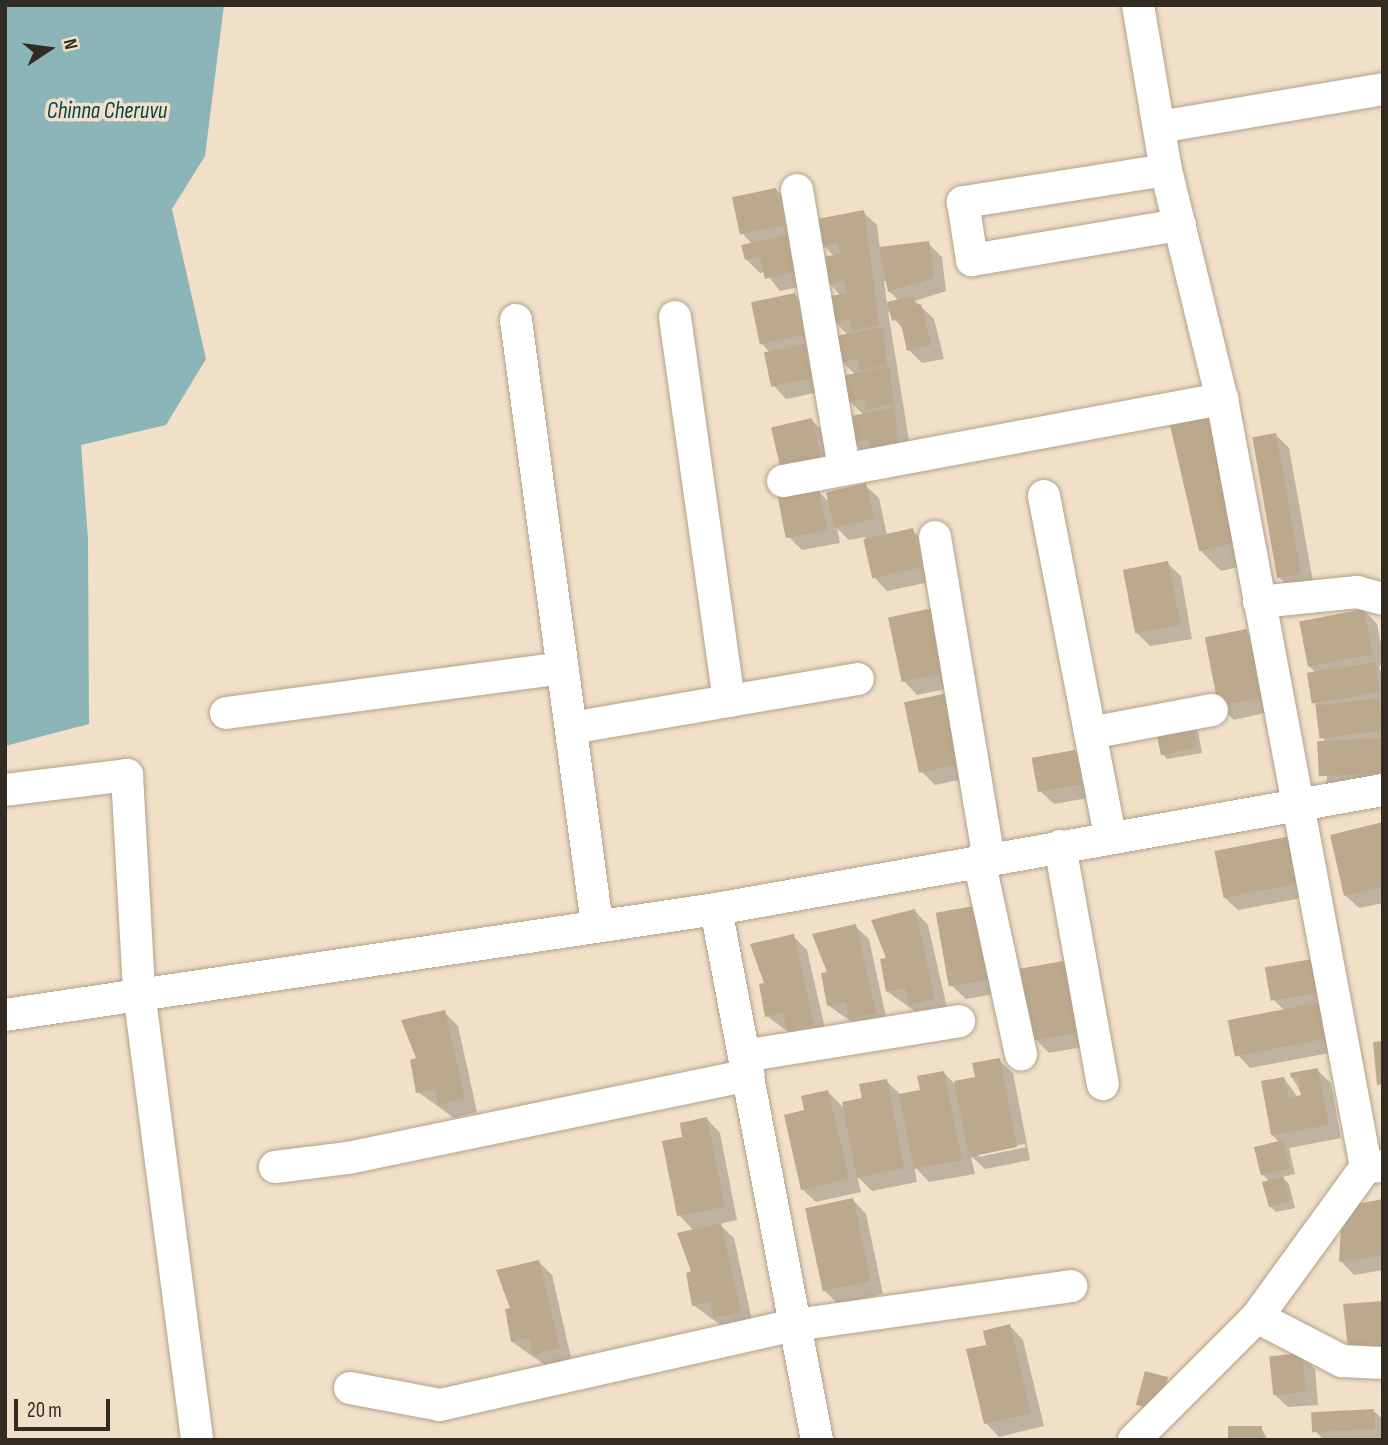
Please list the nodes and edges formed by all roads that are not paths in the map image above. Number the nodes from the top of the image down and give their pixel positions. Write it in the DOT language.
graph roads {
  1 [pos="1138,5"];
  2 [pos="1383,89"];
  3 [pos="1159,127"];
  4 [pos="1166,170"];
  5 [pos="797,190"];
  6 [pos="1180,225"];
  7 [pos="675,317"];
  8 [pos="516,320"];
  9 [pos="1222,398"];
  10 [pos="844,469"];
  11 [pos="783,481"];
  12 [pos="1044,496"];
  13 [pos="935,537"];
  14 [pos="1383,599"];
  15 [pos="1259,603"];
  16 [pos="562,667"];
  17 [pos="858,679"];
  18 [pos="729,701"];
  19 [pos="1212,710"];
  20 [pos="226,713"];
  21 [pos="571,728"];
  22 [pos="1090,733"];
  23 [pos="5,790"];
  24 [pos="1383,790"];
  25 [pos="1299,802"];
  26 [pos="1110,836"];
  27 [pos="1060,846"];
  28 [pos="984,859"];
  29 [pos="716,909"];
  30 [pos="597,925"];
  31 [pos="139,992"];
  32 [pos="5,1015"];
  33 [pos="959,1021"];
  34 [pos="1021,1055"];
  35 [pos="746,1065"];
  36 [pos="1103,1084"];
  37 [pos="1374,1166"];
  38 [pos="275,1167"];
  39 [pos="1071,1286"];
  40 [pos="1257,1317"];
  41 [pos="795,1325"];
  42 [pos="1383,1363"];
  43 [pos="350,1388"];
  44 [pos="197,1440"];
  45 [pos="817,1440"];
  46 [pos="1134,1440"];
  1 -- 3 [label="street"];
  2 -- 3 [label="street"];
  3 -- 4 [label="street"];
  4 -- 6 [label="street"];
  4 -- 6 [label="street"];
  5 -- 10 [label="street"];
  6 -- 9 [label="street"];
  7 -- 18 [label="street"];
  8 -- 16 [label="street"];
  9 -- 10 [label="street"];
  9 -- 15 [label="street"];
  10 -- 11 [label="street"];
  12 -- 22 [label="street"];
  13 -- 28 [label="street"];
  14 -- 15 [label="street"];
  15 -- 25 [label="street"];
  16 -- 20 [label="street"];
  16 -- 21 [label="street"];
  17 -- 18 [label="street"];
  18 -- 21 [label="street"];
  19 -- 22 [label="street"];
  21 -- 30 [label="street"];
  22 -- 26 [label="street"];
  23 -- 31 [label="street"];
  24 -- 25 [label="street"];
  25 -- 26 [label="street"];
  25 -- 37 [label="street"];
  26 -- 27 [label="street"];
  27 -- 28 [label="street"];
  27 -- 36 [label="street"];
  28 -- 29 [label="street"];
  28 -- 34 [label="street"];
  29 -- 30 [label="street"];
  29 -- 35 [label="street"];
  30 -- 31 [label="street"];
  31 -- 32 [label="street"];
  31 -- 44 [label="street"];
  33 -- 35 [label="street"];
  35 -- 38 [label="street"];
  35 -- 41 [label="street"];
  37 -- 40 [label="street"];
  39 -- 41 [label="street"];
  40 -- 42 [label="street"];
  40 -- 46 [label="street"];
  41 -- 43 [label="street"];
  41 -- 45 [label="street"];
}
